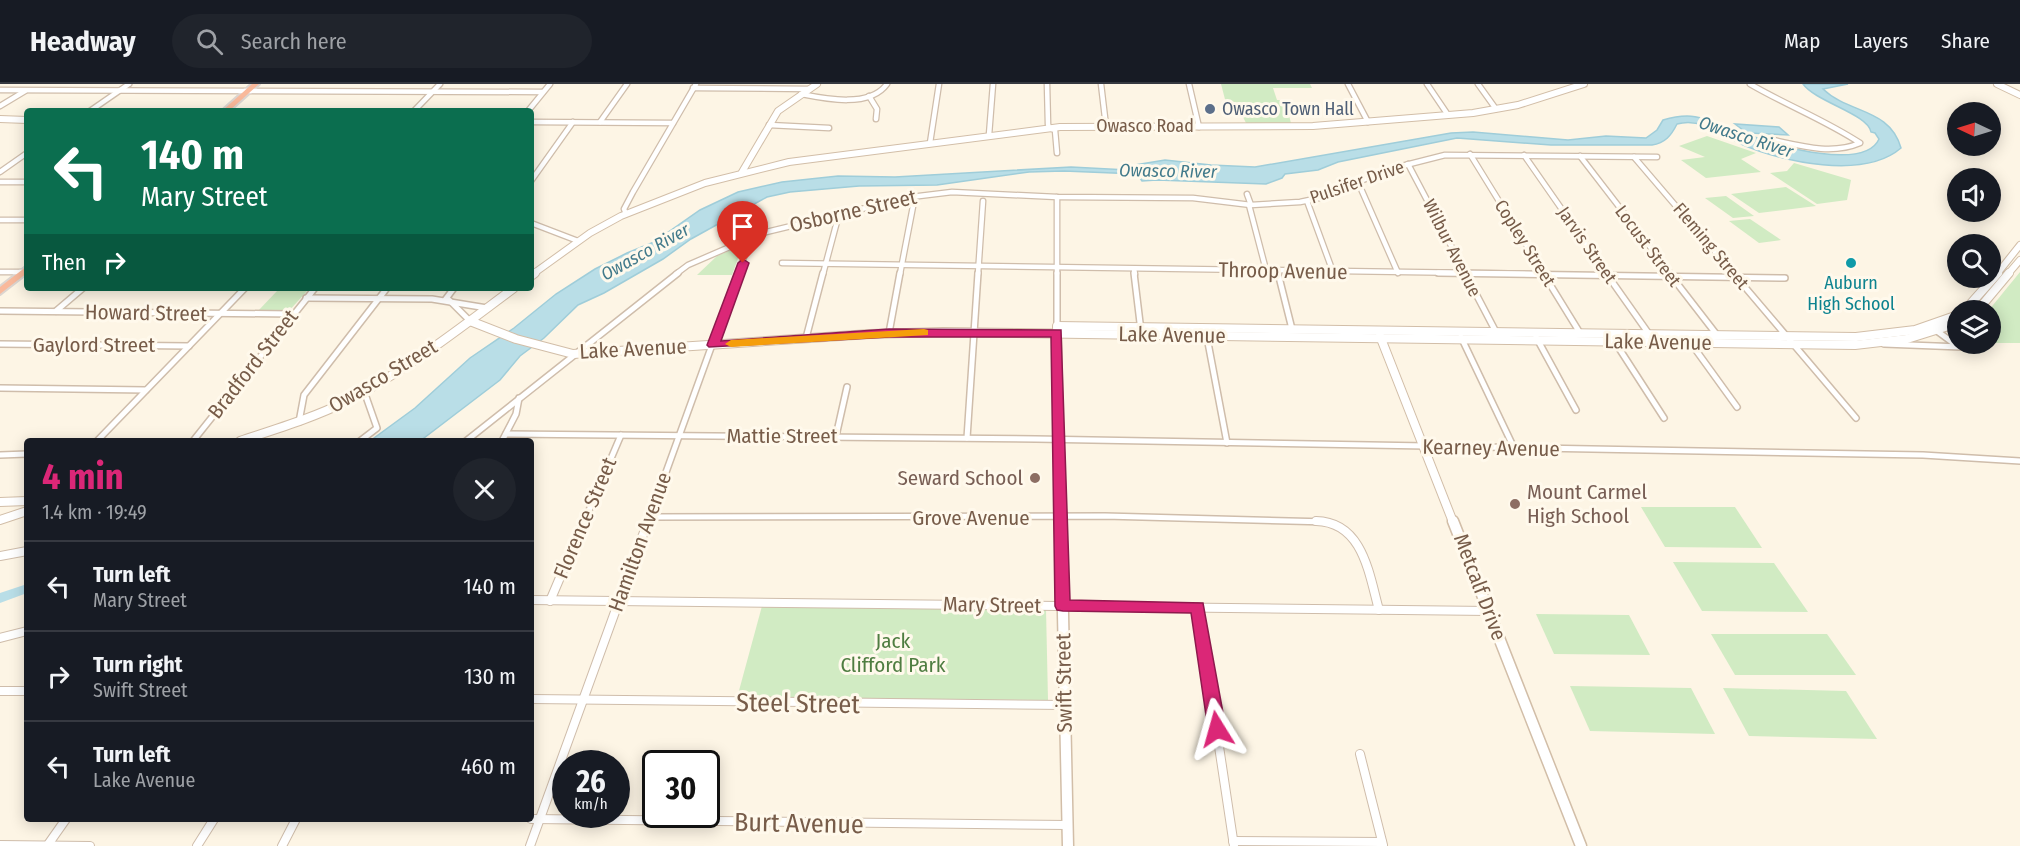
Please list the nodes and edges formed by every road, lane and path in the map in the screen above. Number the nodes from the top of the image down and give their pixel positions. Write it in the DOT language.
graph roads {
  1 [pos="129,84"];
  2 [pos="256,84"];
  3 [pos="440,84"];
  4 [pos="550,84"];
  5 [pos="627,84"];
  6 [pos="817,84"];
  7 [pos="887,84"];
  8 [pos="939,84"];
  9 [pos="993,84"];
  10 [pos="1047,84"];
  11 [pos="1101,84"];
  12 [pos="1189,84"];
  13 [pos="1348,84"];
  14 [pos="1427,84"];
  15 [pos="1478,84"];
  16 [pos="1584,84"];
  17 [pos="1750,84"];
  18 [pos="1997,84"];
  19 [pos="695,86"];
  20 [pos="244,89"];
  21 [pos="810,89"];
  22 [pos="0,90"];
  23 [pos="26,90"];
  24 [pos="120,90"];
  25 [pos="432,92"];
  26 [pos="543,93"];
  27 [pos="801,94"];
  28 [pos="2020,95"];
  29 [pos="869,96"];
  30 [pos="0,106"];
  31 [pos="94,108"];
  32 [pos="227,108"];
  33 [pos="417,108"];
  34 [pos="530,108"];
  35 [pos="1496,110"];
  36 [pos="1448,115"];
  37 [pos="876,119"];
  38 [pos="0,120"];
  39 [pos="24,120"];
  40 [pos="534,122"];
  41 [pos="573,122"];
  42 [pos="600,122"];
  43 [pos="1368,122"];
  44 [pos="673,123"];
  45 [pos="769,125"];
  46 [pos="1106,126"];
  47 [pos="1199,127"];
  48 [pos="829,128"];
  49 [pos="1049,128"];
  50 [pos="989,135"];
  51 [pos="1773,140"];
  52 [pos="930,143"];
  53 [pos="1057,153"];
  54 [pos="1470,154"];
  55 [pos="24,155"];
  56 [pos="1524,155"];
  57 [pos="1580,156"];
  58 [pos="1634,157"];
  59 [pos="1658,157"];
  60 [pos="1408,164"];
  61 [pos="0,172"];
  62 [pos="742,172"];
  63 [pos="534,177"];
  64 [pos="0,182"];
  65 [pos="24,182"];
  66 [pos="1358,182"];
  67 [pos="984,194"];
  68 [pos="1247,194"];
  69 [pos="915,196"];
  70 [pos="1057,197"];
  71 [pos="983,201"];
  72 [pos="1307,201"];
  73 [pos="1250,205"];
  74 [pos="625,214"];
  75 [pos="839,214"];
  76 [pos="0,220"];
  77 [pos="24,220"];
  78 [pos="534,224"];
  79 [pos="751,238"];
  80 [pos="578,241"];
  81 [pos="2020,245"];
  82 [pos="2020,260"];
  83 [pos="782,263"];
  84 [pos="825,265"];
  85 [pos="901,266"];
  86 [pos="978,267"];
  87 [pos="1056,268"];
  88 [pos="1134,269"];
  89 [pos="1266,270"];
  90 [pos="24,271"];
  91 [pos="1278,271"];
  92 [pos="0,272"];
  93 [pos="24,272"];
  94 [pos="1332,272"];
  95 [pos="1398,273"];
  96 [pos="1466,273"];
  97 [pos="534,274"];
  98 [pos="1544,274"];
  99 [pos="1608,275"];
  100 [pos="1671,276"];
  101 [pos="1737,278"];
  102 [pos="1785,278"];
  103 [pos="0,291"];
  104 [pos="80,291"];
  105 [pos="242,291"];
  106 [pos="312,291"];
  107 [pos="385,291"];
  108 [pos="452,291"];
  109 [pos="510,291"];
  110 [pos="306,298"];
  111 [pos="379,299"];
  112 [pos="447,300"];
  113 [pos="1976,300"];
  114 [pos="1986,300"];
  115 [pos="487,308"];
  116 [pos="0,311"];
  117 [pos="56,312"];
  118 [pos="220,314"];
  119 [pos="292,314"];
  120 [pos="1947,319"];
  121 [pos="470,321"];
  122 [pos="1947,327"];
  123 [pos="1292,329"];
  124 [pos="1057,330"];
  125 [pos="1141,331"];
  126 [pos="1458,331"];
  127 [pos="1937,331"];
  128 [pos="973,332"];
  129 [pos="1206,332"];
  130 [pos="1496,332"];
  131 [pos="1534,332"];
  132 [pos="889,333"];
  133 [pos="1580,333"];
  134 [pos="1610,333"];
  135 [pos="1379,334"];
  136 [pos="1649,334"];
  137 [pos="1685,335"];
  138 [pos="1717,335"];
  139 [pos="1787,336"];
  140 [pos="1871,336"];
  141 [pos="806,338"];
  142 [pos="1461,339"];
  143 [pos="1538,341"];
  144 [pos="1614,342"];
  145 [pos="1691,343"];
  146 [pos="1880,343"];
  147 [pos="0,344"];
  148 [pos="713,345"];
  149 [pos="1793,345"];
  150 [pos="189,346"];
  151 [pos="573,354"];
  152 [pos="848,387"];
  153 [pos="0,388"];
  154 [pos="146,390"];
  155 [pos="364,391"];
  156 [pos="519,398"];
  157 [pos="1737,407"];
  158 [pos="1576,410"];
  159 [pos="1664,418"];
  160 [pos="1856,418"];
  161 [pos="299,422"];
  162 [pos="506,434"];
  163 [pos="621,435"];
  164 [pos="679,435"];
  165 [pos="836,436"];
  166 [pos="100,438"];
  167 [pos="195,438"];
  168 [pos="249,438"];
  169 [pos="364,438"];
  170 [pos="470,438"];
  171 [pos="504,438"];
  172 [pos="966,438"];
  173 [pos="1059,440"];
  174 [pos="1227,443"];
  175 [pos="1424,447"];
  176 [pos="1514,448"];
  177 [pos="24,454"];
  178 [pos="0,456"];
  179 [pos="2020,461"];
  180 [pos="24,501"];
  181 [pos="0,502"];
  182 [pos="24,512"];
  183 [pos="649,517"];
  184 [pos="1061,517"];
  185 [pos="0,520"];
  186 [pos="24,552"];
  187 [pos="0,556"];
  188 [pos="534,600"];
  189 [pos="550,601"];
  190 [pos="618,601"];
  191 [pos="1063,606"];
  192 [pos="1198,607"];
  193 [pos="1379,610"];
  194 [pos="1489,611"];
  195 [pos="24,632"];
  196 [pos="0,638"];
  197 [pos="0,691"];
  198 [pos="24,692"];
  199 [pos="534,699"];
  200 [pos="583,699"];
  201 [pos="1065,705"];
  202 [pos="1360,754"];
  203 [pos="536,819"];
  204 [pos="64,822"];
  205 [pos="212,822"];
  206 [pos="294,822"];
  207 [pos="1067,825"];
  208 [pos="1233,844"];
  209 [pos="1382,844"];
  210 [pos="0,845"];
  211 [pos="47,846"];
  212 [pos="90,846"];
  213 [pos="197,846"];
  214 [pos="282,846"];
  215 [pos="530,846"];
  216 [pos="1068,846"];
  217 [pos="1581,846"];
  1 -- 24 [label="street"];
  2 -- 20 [label="highway"];
  3 -- 25 [label="street"];
  4 -- 26 [label="street"];
  5 -- 42 [label="street"];
  6 -- 21 [label="main road"];
  7 -- 29 [label="street"];
  8 -- 52 [label="street"];
  9 -- 50 [label="street"];
  10 -- 49 [label="street"];
  11 -- 46 [label="street"];
  12 -- 47 [label="street"];
  13 -- 43 [label="street"];
  14 -- 36 [label="street"];
  15 -- 35 [label="street"];
  16 -- 35 [label="main road, Owasco Road"];
  17 -- 51 [label="street"];
  18 -- 28 [label="main road"];
  19 -- 21 [label="street"];
  19 -- 44 [label="street"];
  20 -- 24 [label="street"];
  20 -- 25 [label="street"];
  20 -- 32 [label="highway"];
  21 -- 27 [label="main road"];
  22 -- 23 [label="street"];
  23 -- 24 [label="street"];
  23 -- 30 [label="street"];
  24 -- 31 [label="street"];
  25 -- 26 [label="street"];
  25 -- 33 [label="street"];
  26 -- 34 [label="street"];
  27 -- 29 [label="street"];
  27 -- 45 [label="main road"];
  29 -- 37 [label="street"];
  35 -- 36 [label="main road, Owasco Road"];
  36 -- 43 [label="main road, Owasco Road"];
  38 -- 39 [label="main road"];
  40 -- 41 [label="street"];
  41 -- 42 [label="street"];
  41 -- 63 [label="street"];
  42 -- 44 [label="street"];
  43 -- 47 [label="main road, Owasco Road"];
  44 -- 74 [label="street"];
  45 -- 48 [label="street"];
  45 -- 62 [label="main road"];
  46 -- 47 [label="main road, Owasco Road"];
  46 -- 49 [label="main road, Owasco Road"];
  49 -- 50 [label="main road, Owasco Road"];
  49 -- 53 [label="street"];
  50 -- 52 [label="main road, Owasco Road"];
  52 -- 62 [label="main road, Owasco Road"];
  54 -- 56 [label="street, Pulsifer Drive"];
  54 -- 60 [label="street, Pulsifer Drive"];
  54 -- 98 [label="street, Copley Street"];
  55 -- 61 [label="street"];
  56 -- 57 [label="street, Pulsifer Drive"];
  56 -- 99 [label="street, Jarvis Street"];
  57 -- 58 [label="street, Pulsifer Drive"];
  57 -- 100 [label="street, Locust Street"];
  58 -- 59 [label="street, Pulsifer Drive"];
  58 -- 101 [label="street, Fleming Street"];
  60 -- 66 [label="street, Pulsifer Drive"];
  60 -- 96 [label="street, Wilbur Avenue"];
  62 -- 74 [label="main road, Owasco Road"];
  64 -- 65 [label="street"];
  66 -- 72 [label="street, Pulsifer Drive"];
  66 -- 95 [label="street"];
  67 -- 69 [label="street, Osborne Street"];
  67 -- 70 [label="street, Pulsifer Drive"];
  68 -- 73 [label="street"];
  69 -- 75 [label="street, Osborne Street"];
  69 -- 85 [label="street"];
  70 -- 73 [label="street, Pulsifer Drive"];
  70 -- 87 [label="street, Swift Street"];
  71 -- 86 [label="street"];
  72 -- 73 [label="street, Pulsifer Drive"];
  72 -- 94 [label="street"];
  73 -- 89 [label="street"];
  74 -- 80 [label="main road"];
  75 -- 79 [label="street, Osborne Street"];
  75 -- 84 [label="street"];
  76 -- 77 [label="street"];
  78 -- 80 [label="street"];
  79 -- 148 [label="street, Hamilton Avenue"];
  79 -- 151 [label="street, Osborne Street"];
  80 -- 97 [label="main road"];
  81 -- 113 [label="main road"];
  82 -- 114 [label="main road"];
  83 -- 84 [label="street, Throop Avenue"];
  84 -- 85 [label="street, Throop Avenue"];
  84 -- 141 [label="street"];
  85 -- 86 [label="street, Throop Avenue"];
  85 -- 132 [label="street"];
  86 -- 87 [label="street, Throop Avenue"];
  86 -- 128 [label="street"];
  87 -- 88 [label="street, Throop Avenue"];
  87 -- 124 [label="street, Swift Street"];
  88 -- 89 [label="street, Throop Avenue"];
  88 -- 125 [label="street"];
  89 -- 91 [label="street, Throop Avenue"];
  90 -- 92 [label="street"];
  91 -- 94 [label="street, Throop Avenue"];
  91 -- 123 [label="street"];
  93 -- 103 [label="highway"];
  94 -- 95 [label="street, Throop Avenue"];
  95 -- 96 [label="street, Throop Avenue"];
  96 -- 98 [label="street, Throop Avenue"];
  96 -- 130 [label="street, Wilbur Avenue"];
  98 -- 99 [label="street, Throop Avenue"];
  98 -- 133 [label="street, Copley Street"];
  99 -- 100 [label="street, Throop Avenue"];
  99 -- 136 [label="street, Jarvis Street"];
  100 -- 101 [label="street, Throop Avenue"];
  100 -- 138 [label="street, Locust Street"];
  101 -- 102 [label="street, Throop Avenue"];
  101 -- 139 [label="street, Fleming Street"];
  104 -- 117 [label="street"];
  105 -- 118 [label="street"];
  106 -- 110 [label="street, Bradford Street"];
  107 -- 111 [label="street"];
  108 -- 112 [label="street"];
  109 -- 115 [label="main road, Owasco Street"];
  110 -- 111 [label="street"];
  110 -- 119 [label="street, Bradford Street"];
  111 -- 112 [label="street"];
  111 -- 161 [label="street"];
  112 -- 115 [label="street"];
  112 -- 121 [label="street"];
  115 -- 121 [label="main road, Owasco Street"];
  116 -- 117 [label="street, Howard Street"];
  117 -- 118 [label="street, Howard Street"];
  118 -- 119 [label="street, Howard Street"];
  118 -- 150 [label="street"];
  119 -- 167 [label="street, Bradford Street"];
  120 -- 140 [label="main road, Lake Avenue"];
  121 -- 151 [label="main road, Lake Avenue"];
  121 -- 155 [label="main road, Owasco Street"];
  122 -- 127 [label="main road, Lake Avenue"];
  123 -- 129 [label="main road, Lake Avenue"];
  123 -- 135 [label="main road, Lake Avenue"];
  124 -- 125 [label="main road, Lake Avenue"];
  124 -- 128 [label="main road, Lake Avenue"];
  124 -- 173 [label="main road, Swift Street"];
  125 -- 129 [label="main road, Lake Avenue"];
  126 -- 130 [label="main road, Lake Avenue"];
  126 -- 135 [label="main road, Lake Avenue"];
  126 -- 142 [label="street"];
  127 -- 146 [label="main road, Lake Avenue"];
  127 -- 146 [label="street, Lake Avenue"];
  128 -- 132 [label="main road, Lake Avenue"];
  128 -- 172 [label="street"];
  129 -- 135 [label="main road, Lake Avenue"];
  129 -- 174 [label="street"];
  130 -- 131 [label="main road, Lake Avenue"];
  131 -- 133 [label="main road, Lake Avenue"];
  131 -- 143 [label="street"];
  132 -- 141 [label="main road, Lake Avenue"];
  133 -- 134 [label="main road, Lake Avenue"];
  134 -- 136 [label="main road, Lake Avenue"];
  134 -- 144 [label="street"];
  135 -- 142 [label="main road, Lake Avenue"];
  135 -- 175 [label="main road, Metcalf Drive"];
  136 -- 137 [label="main road, Lake Avenue"];
  137 -- 138 [label="main road, Lake Avenue"];
  137 -- 145 [label="street"];
  138 -- 139 [label="main road, Lake Avenue"];
  139 -- 140 [label="main road, Lake Avenue"];
  139 -- 149 [label="street, Fleming Street"];
  140 -- 146 [label="street"];
  141 -- 148 [label="main road, Lake Avenue"];
  142 -- 143 [label="main road, Lake Avenue"];
  142 -- 176 [label="street"];
  143 -- 144 [label="main road, Lake Avenue"];
  143 -- 158 [label="street"];
  144 -- 145 [label="main road, Lake Avenue"];
  144 -- 159 [label="street"];
  145 -- 149 [label="main road, Lake Avenue"];
  145 -- 157 [label="street"];
  146 -- 149 [label="main road, Lake Avenue"];
  147 -- 150 [label="street, Gaylord Street"];
  148 -- 151 [label="main road, Lake Avenue"];
  148 -- 164 [label="street, Hamilton Avenue"];
  149 -- 160 [label="street, Fleming Street"];
  150 -- 154 [label="street"];
  151 -- 156 [label="street, Osborne Street"];
  152 -- 165 [label="street"];
  153 -- 154 [label="street"];
  154 -- 166 [label="street"];
  155 -- 161 [label="main road, Owasco Street"];
  155 -- 169 [label="street"];
  156 -- 162 [label="street"];
  156 -- 170 [label="street, Osborne Street"];
  161 -- 168 [label="main road, Owasco Street"];
  162 -- 163 [label="street, Mattie Street"];
  162 -- 171 [label="street"];
  163 -- 164 [label="street, Mattie Street"];
  163 -- 189 [label="street, Florence Street"];
  164 -- 165 [label="street, Mattie Street"];
  164 -- 183 [label="street, Hamilton Avenue"];
  165 -- 172 [label="street, Mattie Street"];
  172 -- 173 [label="street, Mattie Street"];
  173 -- 174 [label="street, Kearney Avenue"];
  173 -- 184 [label="main road, Swift Street"];
  174 -- 175 [label="street, Kearney Avenue"];
  175 -- 176 [label="street, Kearney Avenue"];
  175 -- 194 [label="main road, Metcalf Drive"];
  176 -- 179 [label="street, Kearney Avenue"];
  177 -- 178 [label="street"];
  180 -- 181 [label="main road"];
  182 -- 185 [label="main road"];
  183 -- 184 [label="street, Grove Avenue"];
  183 -- 190 [label="street, Hamilton Avenue"];
  184 -- 191 [label="main road, Swift Street"];
  184 -- 193 [label="street, Grove Avenue"];
  186 -- 187 [label="street"];
  188 -- 189 [label="street, Mary Street"];
  189 -- 190 [label="street, Mary Street"];
  190 -- 191 [label="street, Mary Street"];
  190 -- 200 [label="street, Hamilton Avenue"];
  191 -- 192 [label="street, Mary Street"];
  191 -- 201 [label="main road, Swift Street"];
  192 -- 193 [label="street, Mary Street"];
  192 -- 208 [label="street"];
  193 -- 194 [label="street, Mary Street"];
  194 -- 217 [label="main road, Metcalf Drive"];
  195 -- 196 [label="street"];
  197 -- 198 [label="street"];
  199 -- 200 [label="street, Steel Street"];
  200 -- 201 [label="street, Steel Street"];
  200 -- 203 [label="street, Hamilton Avenue"];
  201 -- 207 [label="main road, Swift Street"];
  202 -- 209 [label="street"];
  203 -- 207 [label="street, Burt Avenue"];
  203 -- 215 [label="street, Hamilton Avenue"];
  204 -- 211 [label="street"];
  205 -- 213 [label="street"];
  206 -- 214 [label="street"];
  207 -- 216 [label="main road, Swift Street"];
  208 -- 209 [label="street"];
  210 -- 211 [label="street"];
  211 -- 212 [label="street"];
}
